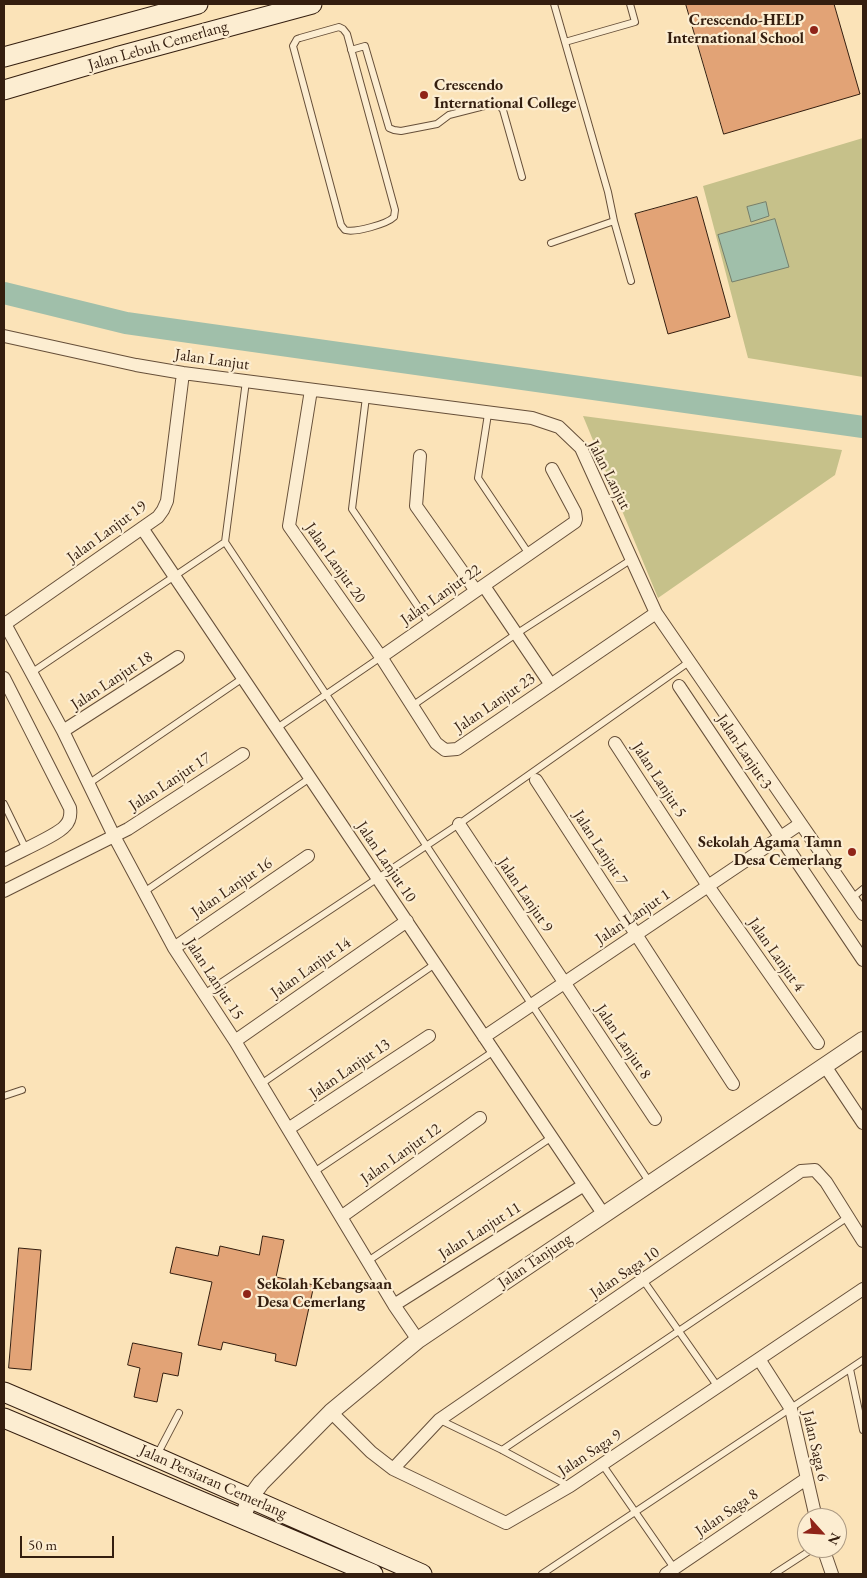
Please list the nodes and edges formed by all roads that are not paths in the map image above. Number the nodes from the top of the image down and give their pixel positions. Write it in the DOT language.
graph roads {
  1 [pos="198,4"];
  2 [pos="312,4"];
  3 [pos="554,4"];
  4 [pos="630,4"];
  5 [pos="565,42"];
  6 [pos="352,50"];
  7 [pos="4,57"];
  8 [pos="4,90"];
  9 [pos="522,177"];
  10 [pos="614,221"];
  11 [pos="551,243"];
  12 [pos="631,281"];
  13 [pos="4,336"];
  14 [pos="183,373"];
  15 [pos="246,381"];
  16 [pos="311,390"];
  17 [pos="366,398"];
  18 [pos="488,414"];
  19 [pos="420,456"];
  20 [pos="552,469"];
  21 [pos="142,528"];
  22 [pos="225,542"];
  23 [pos="530,554"];
  24 [pos="632,559"];
  25 [pos="175,577"];
  26 [pos="480,588"];
  27 [pos="656,613"];
  28 [pos="4,623"];
  29 [pos="429,623"];
  30 [pos="516,634"];
  31 [pos="178,657"];
  32 [pos="381,657"];
  33 [pos="689,662"];
  34 [pos="31,672"];
  35 [pos="4,678"];
  36 [pos="243,678"];
  37 [pos="551,685"];
  38 [pos="679,686"];
  39 [pos="326,694"];
  40 [pos="412,706"];
  41 [pos="277,728"];
  42 [pos="63,731"];
  43 [pos="615,742"];
  44 [pos="243,754"];
  45 [pos="310,778"];
  46 [pos="536,780"];
  47 [pos="88,784"];
  48 [pos="4,804"];
  49 [pos="459,824"];
  50 [pos="800,824"];
  51 [pos="114,836"];
  52 [pos="782,836"];
  53 [pos="426,846"];
  54 [pos="26,848"];
  55 [pos="308,856"];
  56 [pos="4,860"];
  57 [pos="377,878"];
  58 [pos="708,886"];
  59 [pos="863,889"];
  60 [pos="4,891"];
  61 [pos="144,892"];
  62 [pos="852,898"];
  63 [pos="863,914"];
  64 [pos="407,921"];
  65 [pos="636,934"];
  66 [pos="174,948"];
  67 [pos="863,960"];
  68 [pos="435,964"];
  69 [pos="564,983"];
  70 [pos="204,994"];
  71 [pos="532,1005"];
  72 [pos="429,1036"];
  73 [pos="484,1037"];
  74 [pos="863,1040"];
  75 [pos="235,1041"];
  76 [pos="818,1043"];
  77 [pos="494,1051"];
  78 [pos="825,1066"];
  79 [pos="261,1084"];
  80 [pos="733,1084"];
  81 [pos="22,1090"];
  82 [pos="4,1096"];
  83 [pos="480,1118"];
  84 [pos="655,1119"];
  85 [pos="863,1123"];
  86 [pos="288,1129"];
  87 [pos="552,1137"];
  88 [pos="314,1172"];
  89 [pos="650,1183"];
  90 [pos="584,1185"];
  91 [pos="604,1215"];
  92 [pos="341,1217"];
  93 [pos="848,1217"];
  94 [pos="863,1241"];
  95 [pos="368,1261"];
  96 [pos="643,1280"];
  97 [pos="863,1289"];
  98 [pos="394,1305"];
  99 [pos="679,1332"];
  100 [pos="418,1340"];
  101 [pos="759,1359"];
  102 [pos="863,1360"];
  103 [pos="850,1369"];
  104 [pos="718,1387"];
  105 [pos="4,1392"];
  106 [pos="791,1409"];
  107 [pos="331,1412"];
  108 [pos="179,1413"];
  109 [pos="4,1418"];
  110 [pos="439,1420"];
  111 [pos="863,1430"];
  112 [pos="502,1450"];
  113 [pos="156,1457"];
  114 [pos="602,1464"];
  115 [pos="393,1469"];
  116 [pos="806,1478"];
  117 [pos="570,1486"];
  118 [pos="250,1498"];
  119 [pos="814,1508"];
  120 [pos="635,1512"];
  121 [pos="242,1519"];
  122 [pos="799,1558"];
  123 [pos="826,1558"];
  124 [pos="670,1571"];
  125 [pos="373,1574"];
  126 [pos="422,1574"];
  127 [pos="542,1574"];
  128 [pos="774,1574"];
  129 [pos="832,1574"];
  1 -- 7 [label="main road, Jalan Lebuh Cemerlang"];
  2 -- 8 [label="main road, Jalan Lebuh Cemerlang"];
  3 -- 5 [label="lane"];
  4 -- 5 [label="lane"];
  5 -- 10 [label="lane"];
  6 -- 6 [label="lane"];
  6 -- 9 [label="lane"];
  10 -- 11 [label="lane"];
  10 -- 12 [label="lane"];
  13 -- 14 [label="street, Jalan Lanjut"];
  14 -- 15 [label="street, Jalan Lanjut"];
  14 -- 21 [label="street, Jalan Lanjut 19"];
  15 -- 16 [label="street, Jalan Lanjut"];
  15 -- 22 [label="lane"];
  16 -- 17 [label="street, Jalan Lanjut"];
  16 -- 32 [label="street, Jalan Lanjut 20"];
  17 -- 18 [label="street, Jalan Lanjut"];
  17 -- 29 [label="lane"];
  18 -- 23 [label="lane"];
  18 -- 24 [label="street, Jalan Lanjut"];
  19 -- 26 [label="street"];
  20 -- 23 [label="street, Jalan Lanjut 22"];
  21 -- 25 [label="street, Jalan Lanjut 10"];
  21 -- 28 [label="street, Jalan Lanjut 19"];
  22 -- 25 [label="lane"];
  22 -- 39 [label="lane"];
  23 -- 26 [label="street, Jalan Lanjut 22"];
  24 -- 27 [label="street, Jalan Lanjut"];
  24 -- 30 [label="lane"];
  25 -- 34 [label="lane"];
  25 -- 36 [label="street, Jalan Lanjut 10"];
  26 -- 29 [label="street, Jalan Lanjut 22"];
  26 -- 30 [label="street"];
  27 -- 33 [label="street, Jalan Lanjut"];
  27 -- 37 [label="street, Jalan Lanjut 23"];
  28 -- 34 [label="street, Jalan Lanjut 15"];
  29 -- 32 [label="street, Jalan Lanjut 22"];
  30 -- 37 [label="street"];
  30 -- 40 [label="lane"];
  31 -- 42 [label="street, Jalan Lanjut 18"];
  32 -- 39 [label="lane, Jalan Lanjut 22"];
  32 -- 40 [label="street, Jalan Lanjut 23"];
  33 -- 49 [label="lane"];
  33 -- 50 [label="street, Jalan Lanjut"];
  34 -- 42 [label="street, Jalan Lanjut 15"];
  35 -- 54 [label="street"];
  36 -- 41 [label="street, Jalan Lanjut 10"];
  36 -- 47 [label="lane"];
  37 -- 40 [label="street, Jalan Lanjut 23"];
  38 -- 52 [label="street, Jalan Lanjut 3"];
  39 -- 41 [label="lane, Jalan Lanjut 22"];
  39 -- 53 [label="lane"];
  41 -- 45 [label="street, Jalan Lanjut 10"];
  42 -- 47 [label="street, Jalan Lanjut 15"];
  43 -- 58 [label="street, Jalan Lanjut 5"];
  44 -- 51 [label="street, Jalan Lanjut 17"];
  45 -- 57 [label="street, Jalan Lanjut 10"];
  45 -- 61 [label="lane"];
  46 -- 65 [label="street, Jalan Lanjut 7"];
  47 -- 51 [label="street, Jalan Lanjut 15"];
  48 -- 54 [label="lane"];
  49 -- 53 [label="lane"];
  49 -- 69 [label="street, Jalan Lanjut 9"];
  50 -- 52 [label="street, Jalan Lanjut 1"];
  50 -- 62 [label="street, Jalan Lanjut"];
  51 -- 60 [label="street, Jalan Lanjut 17"];
  51 -- 61 [label="street, Jalan Lanjut 15"];
  52 -- 58 [label="street, Jalan Lanjut 1"];
  52 -- 67 [label="street, Jalan Lanjut 3"];
  53 -- 57 [label="lane"];
  53 -- 71 [label="lane"];
  54 -- 56 [label="street"];
  55 -- 66 [label="street, Jalan Lanjut 16"];
  57 -- 64 [label="street, Jalan Lanjut 10"];
  57 -- 70 [label="lane"];
  58 -- 65 [label="street, Jalan Lanjut 1"];
  58 -- 76 [label="street, Jalan Lanjut 4"];
  59 -- 62 [label="lane"];
  61 -- 66 [label="street, Jalan Lanjut 15"];
  62 -- 63 [label="street, Jalan Lanjut"];
  64 -- 68 [label="street, Jalan Lanjut 10"];
  64 -- 75 [label="street, Jalan Lanjut 14"];
  65 -- 69 [label="street, Jalan Lanjut 1"];
  65 -- 80 [label="street"];
  66 -- 70 [label="street, Jalan Lanjut 15"];
  68 -- 73 [label="street, Jalan Lanjut 10"];
  68 -- 79 [label="lane"];
  69 -- 71 [label="street, Jalan Lanjut 1"];
  69 -- 84 [label="street, Jalan Lanjut 8"];
  70 -- 75 [label="street, Jalan Lanjut 15"];
  71 -- 73 [label="street, Jalan Lanjut 1"];
  71 -- 89 [label="lane"];
  72 -- 86 [label="street, Jalan Lanjut 13"];
  73 -- 77 [label="street, Jalan Lanjut 10"];
  74 -- 78 [label="street, Jalan Tanjung"];
  75 -- 79 [label="street, Jalan Lanjut 15"];
  77 -- 87 [label="street, Jalan Lanjut 10"];
  77 -- 88 [label="lane"];
  78 -- 85 [label="street"];
  78 -- 89 [label="street, Jalan Tanjung"];
  79 -- 86 [label="street, Jalan Lanjut 15"];
  81 -- 82 [label="lane"];
  83 -- 92 [label="street, Jalan Lanjut 12"];
  86 -- 88 [label="street, Jalan Lanjut 15"];
  87 -- 90 [label="street, Jalan Lanjut 10"];
  87 -- 95 [label="lane"];
  88 -- 92 [label="street, Jalan Lanjut 15"];
  89 -- 91 [label="street, Jalan Tanjung"];
  90 -- 91 [label="street, Jalan Lanjut 10"];
  90 -- 98 [label="street, Jalan Lanjut 11"];
  91 -- 100 [label="street, Jalan Tanjung"];
  92 -- 95 [label="street, Jalan Lanjut 15"];
  93 -- 94 [label="street, Jalan Saga 10"];
  93 -- 96 [label="street, Jalan Saga 10"];
  93 -- 99 [label="lane"];
  95 -- 98 [label="street, Jalan Lanjut 15"];
  96 -- 99 [label="lane"];
  96 -- 110 [label="street, Jalan Saga 10"];
  97 -- 101 [label="street, Jalan Saga 9"];
  98 -- 100 [label="street, Jalan Lanjut 15"];
  99 -- 104 [label="lane"];
  99 -- 112 [label="lane"];
  100 -- 107 [label="street, Jalan Tanjung"];
  101 -- 104 [label="street, Jalan Saga 9"];
  101 -- 106 [label="street, Jalan Saga 6"];
  102 -- 103 [label="lane"];
  103 -- 106 [label="lane"];
  103 -- 111 [label="lane"];
  104 -- 114 [label="street, Jalan Saga 9"];
  105 -- 113 [label="main road, Jalan Persiaran Cemerlang"];
  106 -- 116 [label="street, Jalan Saga 6"];
  106 -- 120 [label="lane"];
  107 -- 115 [label="street, Jalan Saga 9"];
  107 -- 118 [label="street, Jalan Tanjung"];
  108 -- 113 [label="lane"];
  109 -- 121 [label="main road, Jalan Persiaran Cemerlang"];
  110 -- 112 [label="lane"];
  110 -- 115 [label="street, Jalan Saga 10"];
  112 -- 117 [label="lane"];
  113 -- 118 [label="main road, Jalan Persiaran Cemerlang"];
  114 -- 117 [label="street, Jalan Saga 9"];
  114 -- 120 [label="lane"];
  115 -- 117 [label="street, Jalan Saga 9"];
  116 -- 119 [label="street, Jalan Saga 6"];
  116 -- 124 [label="street, Jalan Saga 8"];
  118 -- 121 [label="street, Jalan Tanjung"];
  118 -- 126 [label="main road, Jalan Persiaran Cemerlang"];
  120 -- 124 [label="lane"];
  120 -- 127 [label="lane"];
  121 -- 125 [label="main road, Jalan Persiaran Cemerlang"];
  122 -- 128 [label="lane"];
  123 -- 129 [label="street"];
}
